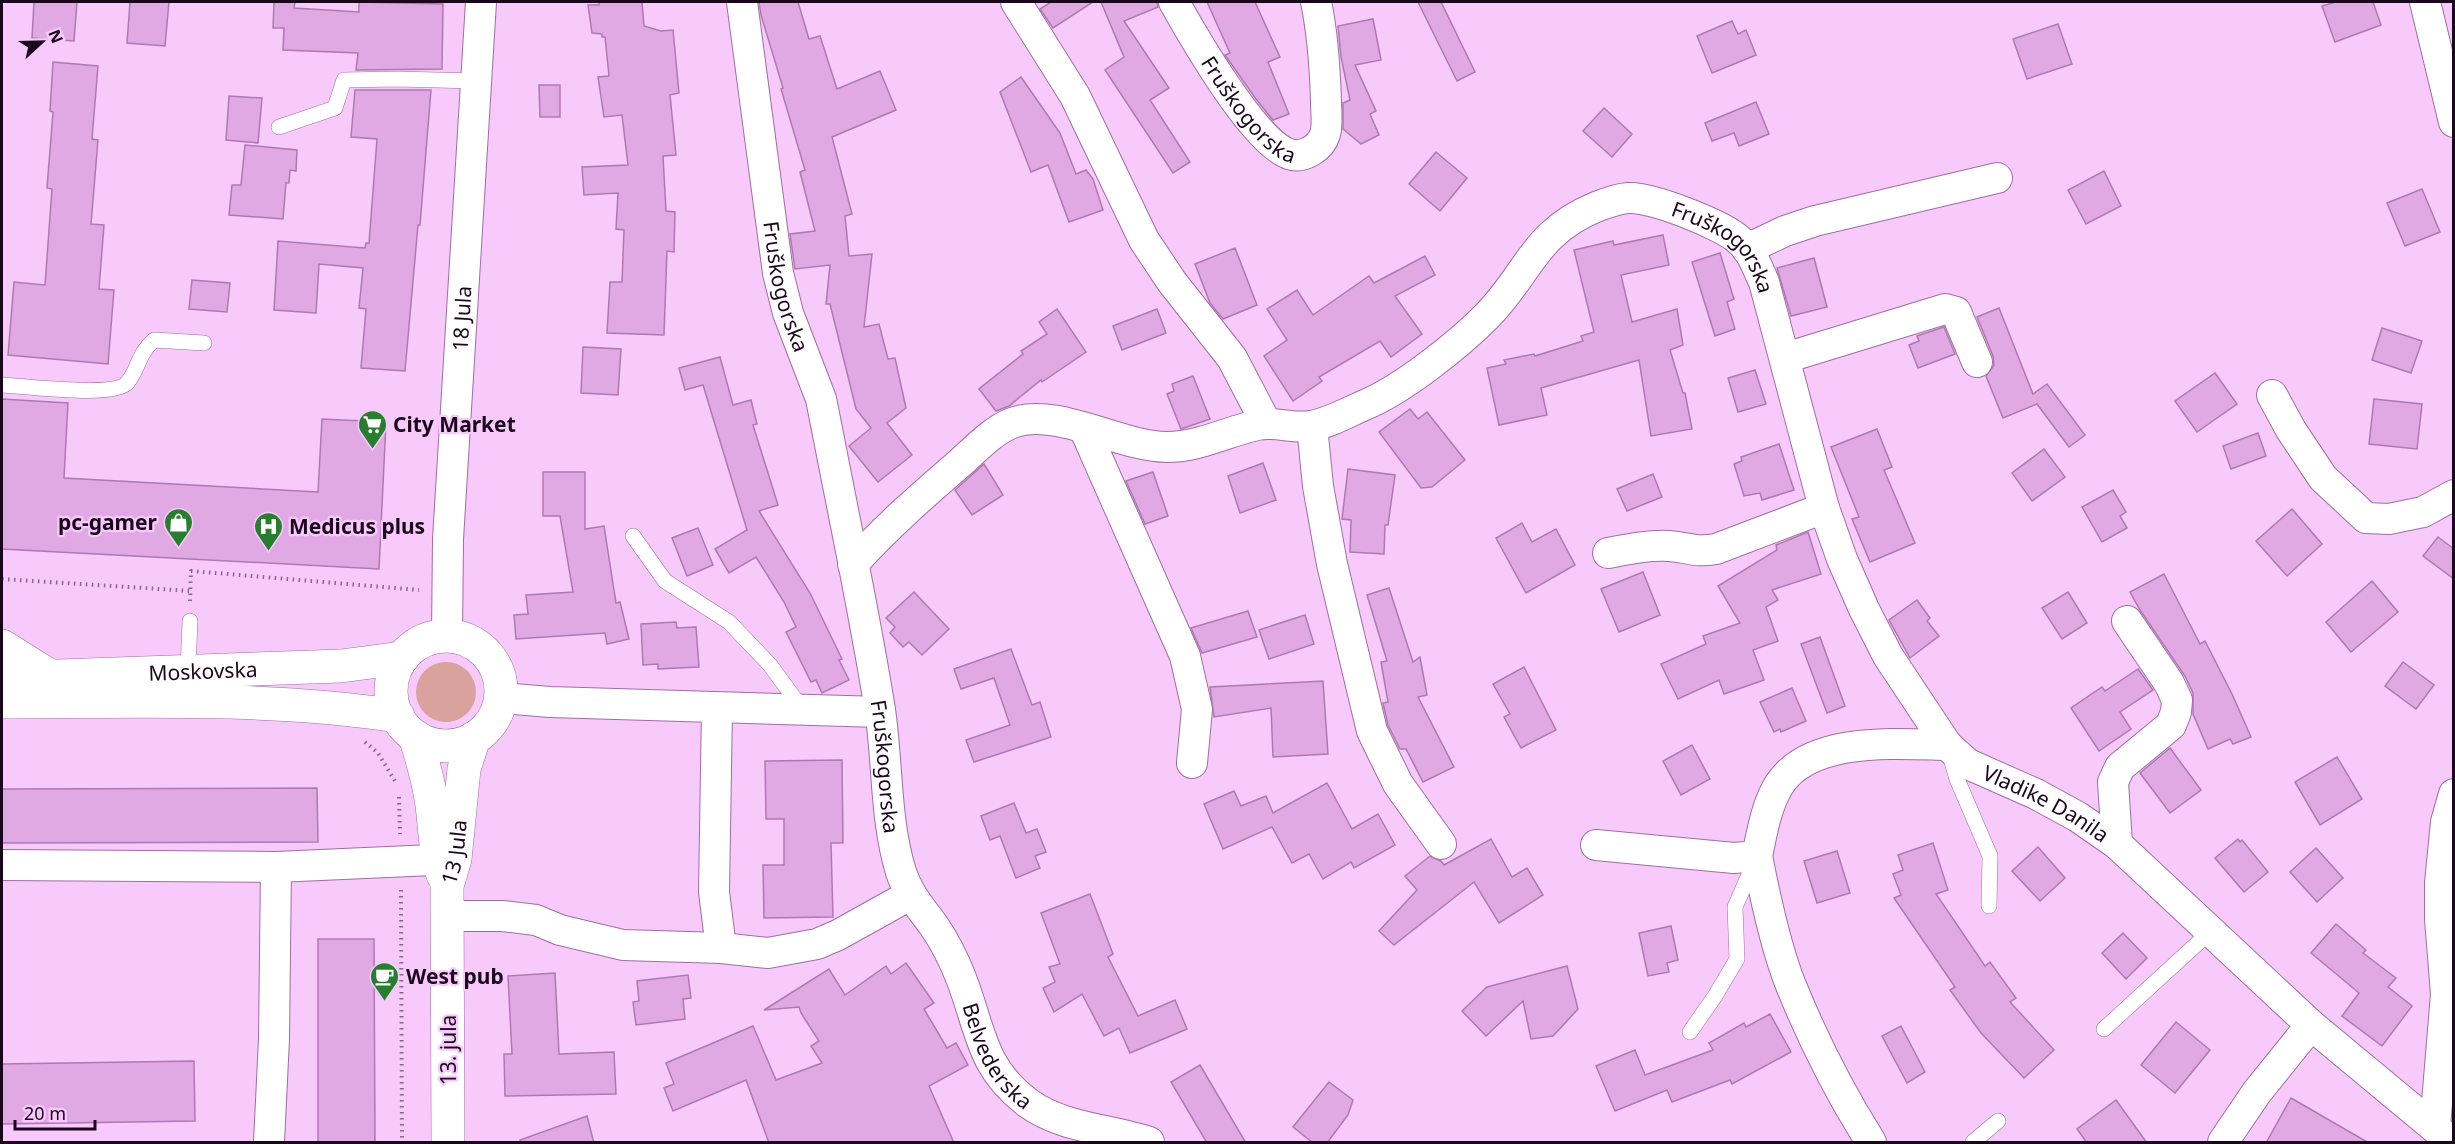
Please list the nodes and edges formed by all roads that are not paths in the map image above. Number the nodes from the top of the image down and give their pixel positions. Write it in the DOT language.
graph roads {
  1 [pos="481,2"];
  2 [pos="742,2"];
  3 [pos="1017,2"];
  4 [pos="1174,2"];
  5 [pos="1316,2"];
  6 [pos="2425,2"];
  7 [pos="2449,78"];
  8 [pos="476,81"];
  9 [pos="2454,122"];
  10 [pos="279,127"];
  11 [pos="1997,178"];
  12 [pos="1747,249"];
  13 [pos="204,343"];
  14 [pos="1785,358"];
  15 [pos="1977,362"];
  16 [pos="2,385"];
  17 [pos="2272,395"];
  18 [pos="1266,423"];
  19 [pos="1312,426"];
  20 [pos="1084,428"];
  21 [pos="2454,495"];
  22 [pos="1824,508"];
  23 [pos="633,536"];
  24 [pos="1608,553"];
  25 [pos="853,564"];
  26 [pos="190,621"];
  27 [pos="2127,621"];
  28 [pos="447,636"];
  29 [pos="2,646"];
  30 [pos="402,658"];
  31 [pos="188,670"];
  32 [pos="50,676"];
  33 [pos="2,678"];
  34 [pos="501,698"];
  35 [pos="2,702"];
  36 [pos="717,708"];
  37 [pos="803,710"];
  38 [pos="880,712"];
  39 [pos="406,726"];
  40 [pos="474,738"];
  41 [pos="1947,745"];
  42 [pos="1192,763"];
  43 [pos="2454,794"];
  44 [pos="1441,844"];
  45 [pos="2117,844"];
  46 [pos="1596,845"];
  47 [pos="1757,856"];
  48 [pos="2,865"];
  49 [pos="276,867"];
  50 [pos="447,880"];
  51 [pos="2447,885"];
  52 [pos="910,895"];
  53 [pos="1989,906"];
  54 [pos="2211,931"];
  55 [pos="721,948"];
  56 [pos="2311,1025"];
  57 [pos="2104,1029"];
  58 [pos="1690,1032"];
  59 [pos="1998,1121"];
  60 [pos="2444,1135"];
  61 [pos="269,1143"];
  62 [pos="448,1143"];
  63 [pos="1149,1143"];
  64 [pos="1871,1143"];
  65 [pos="1973,1143"];
  66 [pos="2223,1143"];
  1 -- 8 [label="street, 18 Jula"];
  2 -- 25 [label="street, Fruškogorska"];
  3 -- 18 [label="street"];
  4 -- 5 [label="street, Fruškogorska"];
  6 -- 7 [label="street"];
  7 -- 9 [label="street"];
  8 -- 10 [label="lane"];
  8 -- 28 [label="street, 18 Jula"];
  11 -- 12 [label="street"];
  12 -- 14 [label="street, Fruškogorska"];
  12 -- 19 [label="street, Fruškogorska"];
  13 -- 16 [label="lane"];
  14 -- 15 [label="street"];
  14 -- 22 [label="street, Fruškogorska"];
  17 -- 21 [label="street"];
  18 -- 19 [label="street, Fruškogorska"];
  18 -- 20 [label="street, Fruškogorska"];
  19 -- 44 [label="street"];
  20 -- 25 [label="street, Fruškogorska"];
  20 -- 42 [label="street"];
  22 -- 24 [label="street"];
  22 -- 41 [label="street, Fruškogorska"];
  23 -- 37 [label="lane"];
  25 -- 38 [label="street, Fruškogorska"];
  26 -- 31 [label="lane"];
  27 -- 45 [label="street"];
  28 -- 30 [label="main road"];
  28 -- 34 [label="main road"];
  29 -- 32 [label="main road"];
  30 -- 31 [label="main road, Moskovska"];
  30 -- 39 [label="main road"];
  31 -- 32 [label="main road, Moskovska"];
  32 -- 33 [label="main road, Moskovska"];
  34 -- 36 [label="street"];
  34 -- 40 [label="main road"];
  35 -- 39 [label="main road, Moskovska"];
  36 -- 37 [label="street"];
  36 -- 55 [label="street"];
  37 -- 38 [label="street"];
  38 -- 52 [label="street, Fruškogorska"];
  39 -- 40 [label="main road"];
  39 -- 50 [label="main road, 13 Jula"];
  40 -- 50 [label="main road, 13 Jula"];
  41 -- 45 [label="street, Vladike Danila"];
  41 -- 47 [label="street"];
  41 -- 53 [label="lane"];
  43 -- 51 [label="street"];
  45 -- 54 [label="street, Vladike Danila"];
  46 -- 47 [label="street"];
  47 -- 58 [label="lane"];
  47 -- 64 [label="street"];
  48 -- 49 [label="street"];
  49 -- 50 [label="street"];
  49 -- 61 [label="street"];
  50 -- 55 [label="street"];
  50 -- 62 [label="main road, 13. jula"];
  51 -- 60 [label="street"];
  52 -- 55 [label="street"];
  52 -- 63 [label="street, Belvederska"];
  54 -- 56 [label="street, Vladike Danila"];
  54 -- 57 [label="lane"];
  56 -- 60 [label="street, Vladike Danila"];
  56 -- 66 [label="street"];
  59 -- 65 [label="lane"];
}
